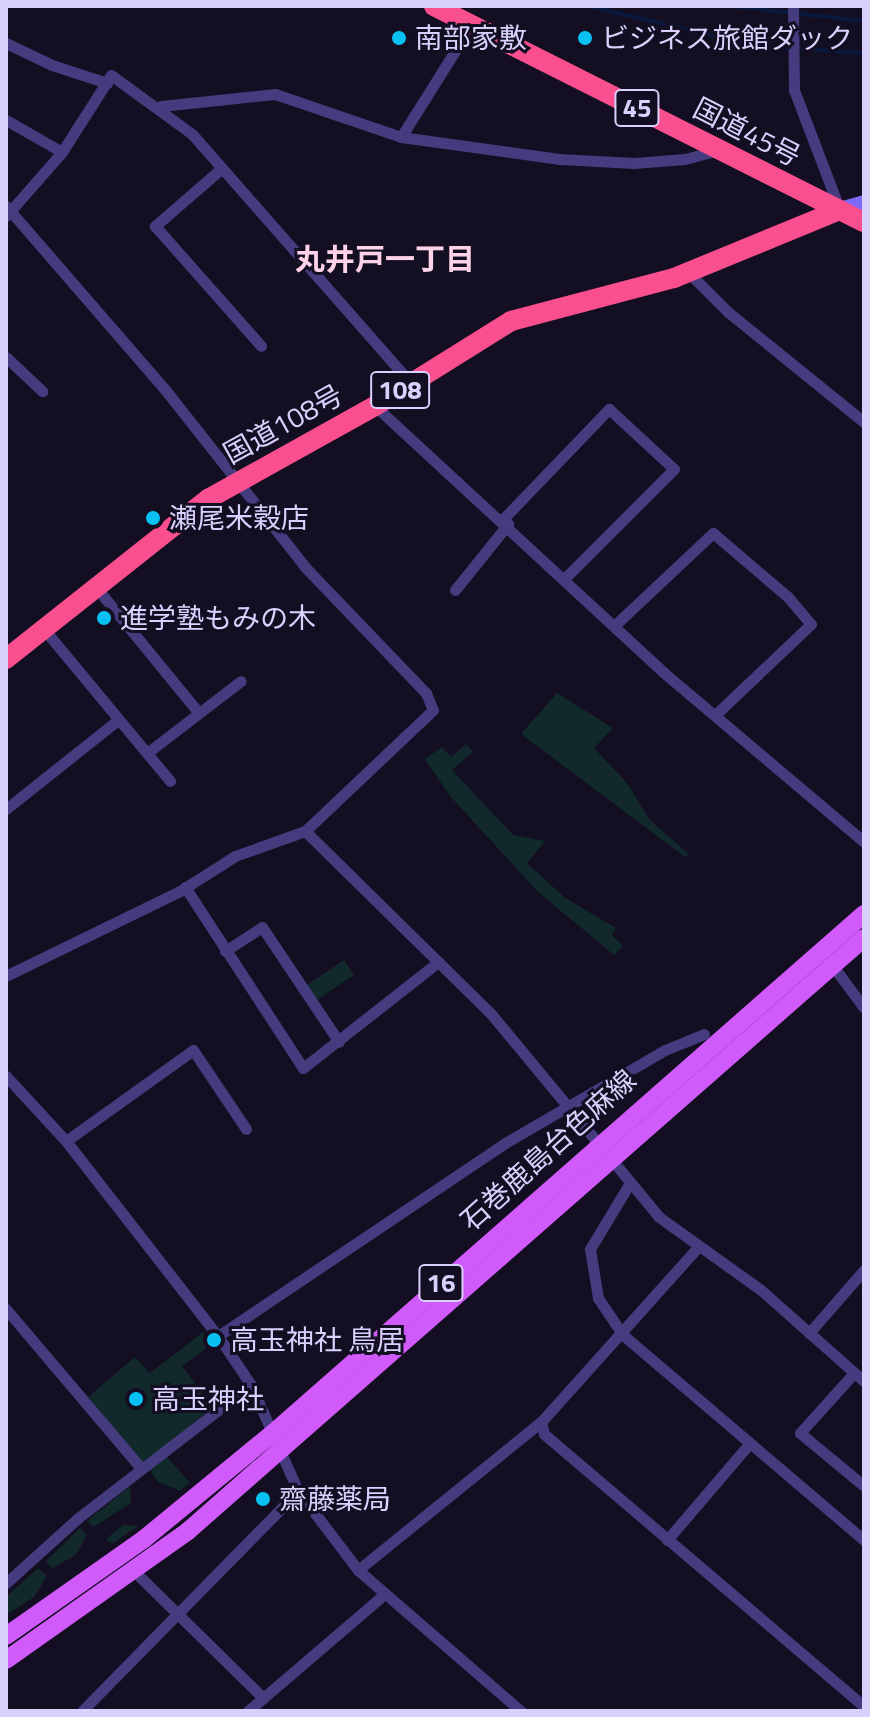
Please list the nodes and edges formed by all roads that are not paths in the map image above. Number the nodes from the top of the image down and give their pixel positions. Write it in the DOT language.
graph roads {
  1 [pos="434,6"];
  2 [pos="793,6"];
  3 [pos="472,24"];
  4 [pos="6,43"];
  5 [pos="107,83"];
  6 [pos="160,106"];
  7 [pos="6,120"];
  8 [pos="401,137"];
  9 [pos="719,150"];
  10 [pos="62,152"];
  11 [pos="222,168"];
  12 [pos="864,203"];
  13 [pos="840,210"];
  14 [pos="8,211"];
  15 [pos="864,222"];
  16 [pos="689,273"];
  17 [pos="261,346"];
  18 [pos="6,357"];
  19 [pos="411,383"];
  20 [pos="42,391"];
  21 [pos="375,406"];
  22 [pos="864,422"];
  23 [pos="238,480"];
  24 [pos="505,522"];
  25 [pos="566,577"];
  26 [pos="95,586"];
  27 [pos="455,590"];
  28 [pos="615,625"];
  29 [pos="43,628"];
  30 [pos="6,659"];
  31 [pos="241,681"];
  32 [pos="199,713"];
  33 [pos="715,715"];
  34 [pos="118,720"];
  35 [pos="147,753"];
  36 [pos="170,781"];
  37 [pos="6,809"];
  38 [pos="305,831"];
  39 [pos="864,842"];
  40 [pos="185,887"];
  41 [pos="864,914"];
  42 [pos="864,938"];
  43 [pos="225,951"];
  44 [pos="438,962"];
  45 [pos="833,966"];
  46 [pos="6,976"];
  47 [pos="864,1008"];
  48 [pos="704,1034"];
  49 [pos="339,1042"];
  50 [pos="6,1076"];
  51 [pos="566,1106"];
  52 [pos="246,1129"];
  53 [pos="66,1141"];
  54 [pos="595,1145"];
  55 [pos="609,1163"];
  56 [pos="628,1186"];
  57 [pos="698,1247"];
  58 [pos="864,1270"];
  59 [pos="6,1309"];
  60 [pos="809,1333"];
  61 [pos="623,1335"];
  62 [pos="218,1336"];
  63 [pos="854,1373"];
  64 [pos="864,1381"];
  65 [pos="251,1385"];
  66 [pos="541,1422"];
  67 [pos="272,1434"];
  68 [pos="748,1445"];
  69 [pos="280,1453"];
  70 [pos="141,1468"];
  71 [pos="864,1486"];
  72 [pos="298,1491"];
  73 [pos="667,1540"];
  74 [pos="864,1540"];
  75 [pos="358,1570"];
  76 [pos="135,1572"];
  77 [pos="6,1583"];
  78 [pos="382,1596"];
  79 [pos="176,1613"];
  80 [pos="6,1636"];
  81 [pos="6,1660"];
  82 [pos="263,1698"];
  83 [pos="864,1706"];
  84 [pos="82,1711"];
  85 [pos="248,1711"];
  86 [pos="521,1711"];
  1 -- 3 [label="highway, 国道45号 / 45"];
  2 -- 13 [label="street"];
  3 -- 8 [label="street"];
  3 -- 9 [label="highway, 国道45号 / 45"];
  4 -- 5 [label="street"];
  5 -- 6 [label="street"];
  5 -- 10 [label="street"];
  6 -- 8 [label="street"];
  6 -- 11 [label="street"];
  7 -- 10 [label="street"];
  8 -- 9 [label="street"];
  9 -- 13 [label="highway, 国道45号 / 45"];
  10 -- 14 [label="street"];
  11 -- 17 [label="street"];
  11 -- 19 [label="street"];
  12 -- 13 [label="street"];
  13 -- 15 [label="highway, 国道45号 / 45"];
  13 -- 16 [label="highway, 国道108号 / 108"];
  14 -- 23 [label="street"];
  16 -- 19 [label="highway, 国道108号 / 108"];
  16 -- 22 [label="street"];
  18 -- 20 [label="street"];
  19 -- 21 [label="highway, 国道108号 / 108"];
  21 -- 23 [label="highway, 国道108号 / 108"];
  21 -- 24 [label="street"];
  23 -- 26 [label="highway, 国道108号 / 108"];
  23 -- 38 [label="street"];
  24 -- 25 [label="street"];
  24 -- 25 [label="street"];
  24 -- 27 [label="street"];
  25 -- 28 [label="street"];
  26 -- 29 [label="highway, 国道108号 / 108"];
  26 -- 32 [label="street"];
  28 -- 33 [label="street"];
  28 -- 33 [label="street"];
  29 -- 30 [label="highway, 国道108号 / 108"];
  29 -- 34 [label="street"];
  31 -- 32 [label="street"];
  32 -- 35 [label="street"];
  33 -- 39 [label="street"];
  34 -- 35 [label="street"];
  34 -- 37 [label="street"];
  35 -- 36 [label="street"];
  38 -- 40 [label="street"];
  38 -- 44 [label="street"];
  40 -- 43 [label="street"];
  40 -- 46 [label="street"];
  41 -- 54 [label="main road, 石巻鹿島台色麻線 / 16"];
  42 -- 45 [label="main road, 石巻鹿島台色麻線 / 16"];
  43 -- 49 [label="street"];
  43 -- 49 [label="street"];
  44 -- 49 [label="street"];
  44 -- 51 [label="street"];
  45 -- 47 [label="street"];
  45 -- 55 [label="main road, 石巻鹿島台色麻線 / 16"];
  48 -- 51 [label="street"];
  50 -- 53 [label="street"];
  51 -- 54 [label="street"];
  51 -- 62 [label="street"];
  52 -- 53 [label="street"];
  53 -- 62 [label="street"];
  54 -- 55 [label="street"];
  54 -- 67 [label="main road, 石巻鹿島台色麻線 / 16"];
  55 -- 56 [label="street"];
  55 -- 69 [label="main road, 石巻鹿島台色麻線 / 16"];
  56 -- 57 [label="street"];
  56 -- 61 [label="street"];
  57 -- 60 [label="street"];
  57 -- 61 [label="street"];
  58 -- 60 [label="street"];
  59 -- 70 [label="street"];
  60 -- 63 [label="street"];
  61 -- 66 [label="street"];
  61 -- 68 [label="street"];
  62 -- 65 [label="street"];
  63 -- 64 [label="street"];
  63 -- 71 [label="street"];
  65 -- 67 [label="street"];
  65 -- 70 [label="street"];
  66 -- 73 [label="street"];
  66 -- 75 [label="street"];
  67 -- 69 [label="street"];
  67 -- 80 [label="main road, 石巻鹿島台色麻線 / 16"];
  68 -- 73 [label="street"];
  68 -- 74 [label="street"];
  69 -- 72 [label="street"];
  69 -- 76 [label="main road, 石巻鹿島台色麻線 / 16"];
  70 -- 77 [label="street"];
  72 -- 75 [label="street"];
  72 -- 79 [label="street"];
  73 -- 83 [label="street"];
  75 -- 78 [label="street"];
  76 -- 79 [label="street"];
  76 -- 81 [label="main road, 石巻鹿島台色麻線 / 16"];
  78 -- 82 [label="street"];
  78 -- 86 [label="street"];
  79 -- 82 [label="street"];
  79 -- 84 [label="street"];
  82 -- 85 [label="street"];
}
